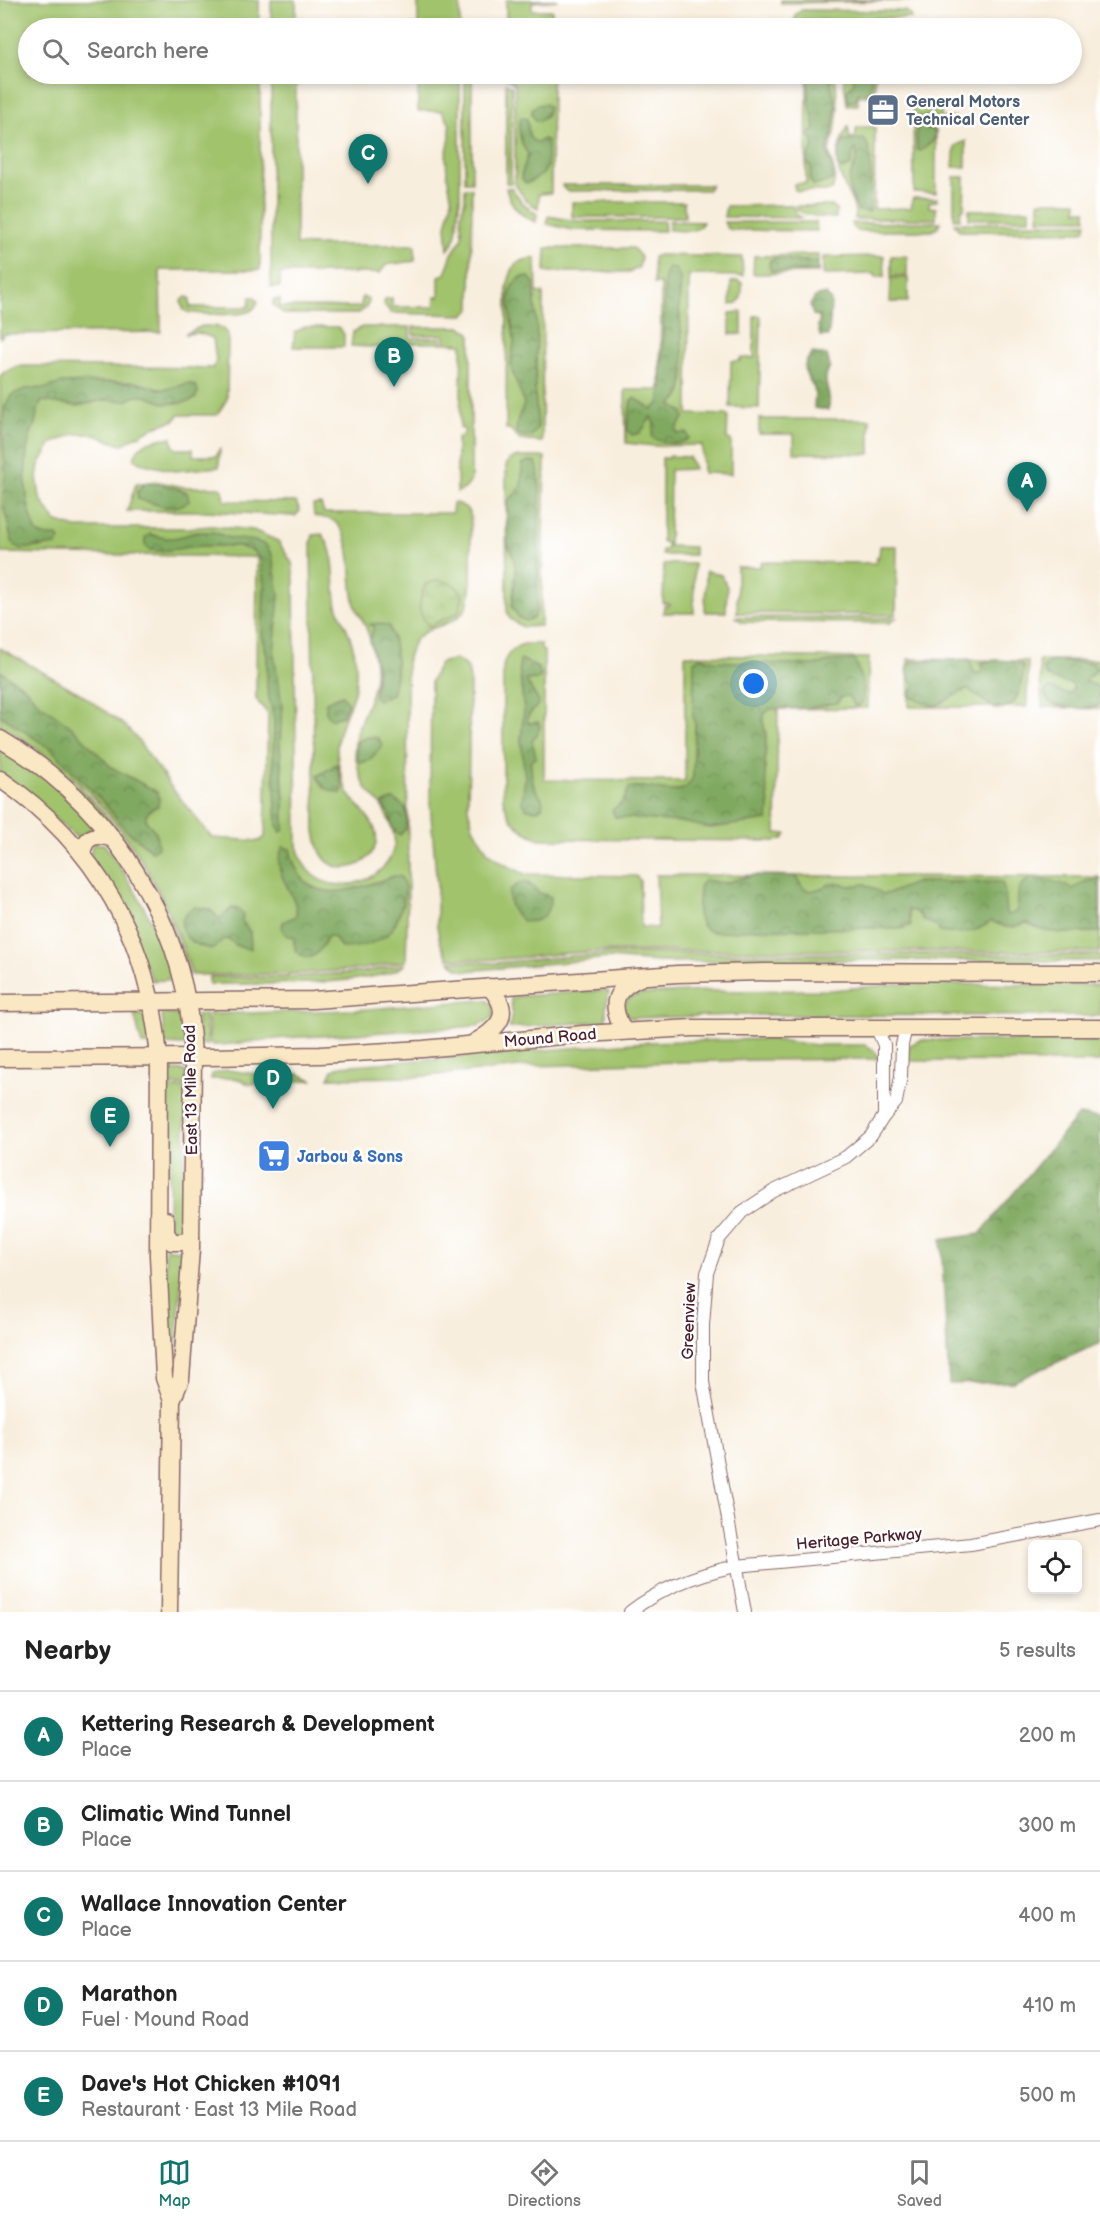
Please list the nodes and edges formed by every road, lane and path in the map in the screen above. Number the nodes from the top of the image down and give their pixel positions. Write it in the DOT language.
graph roads {
  1 [pos="0,739"];
  2 [pos="0,779"];
  3 [pos="113,839"];
  4 [pos="82,854"];
  5 [pos="1100,973"];
  6 [pos="646,975"];
  7 [pos="489,987"];
  8 [pos="151,1002"];
  9 [pos="186,1002"];
  10 [pos="0,1003"];
  11 [pos="876,1027"];
  12 [pos="906,1027"];
  13 [pos="1100,1028"];
  14 [pos="624,1031"];
  15 [pos="472,1044"];
  16 [pos="193,1057"];
  17 [pos="0,1058"];
  18 [pos="159,1058"];
  19 [pos="884,1116"];
  20 [pos="158,1172"];
  21 [pos="190,1238"];
  22 [pos="172,1401"];
  23 [pos="1100,1520"];
  24 [pos="736,1566"];
  25 [pos="169,1612"];
  26 [pos="630,1612"];
  27 [pos="745,1612"];
  1 -- 3 [label="main road, East 13 Mile Road"];
  2 -- 4 [label="main road, East 13 Mile Road"];
  3 -- 4 [label="main road"];
  3 -- 9 [label="main road, East 13 Mile Road"];
  4 -- 8 [label="main road, East 13 Mile Road"];
  5 -- 6 [label="main road"];
  6 -- 7 [label="main road"];
  6 -- 14 [label="main road"];
  7 -- 9 [label="main road"];
  7 -- 15 [label="main road"];
  8 -- 9 [label="main road"];
  8 -- 10 [label="main road"];
  8 -- 18 [label="main road, East 13 Mile Road"];
  9 -- 16 [label="main road, East 13 Mile Road"];
  11 -- 12 [label="main road, Mound Road"];
  11 -- 14 [label="main road, Mound Road"];
  11 -- 19 [label="street"];
  12 -- 13 [label="main road, Mound Road"];
  12 -- 19 [label="street, Greenview"];
  14 -- 15 [label="main road, Mound Road"];
  15 -- 16 [label="main road, Mound Road"];
  16 -- 18 [label="main road, Mound Road"];
  16 -- 21 [label="main road, East 13 Mile Road"];
  17 -- 18 [label="main road, Mound Road"];
  18 -- 20 [label="main road, East 13 Mile Road"];
  19 -- 24 [label="street, Greenview"];
  20 -- 21 [label="main road"];
  20 -- 22 [label="main road, East 13 Mile Road"];
  21 -- 22 [label="main road, East 13 Mile Road"];
  22 -- 25 [label="main road, East 13 Mile Road"];
  23 -- 24 [label="street, Heritage Parkway"];
  24 -- 26 [label="street, Heritage Parkway"];
  24 -- 27 [label="street, Greenview"];
}
